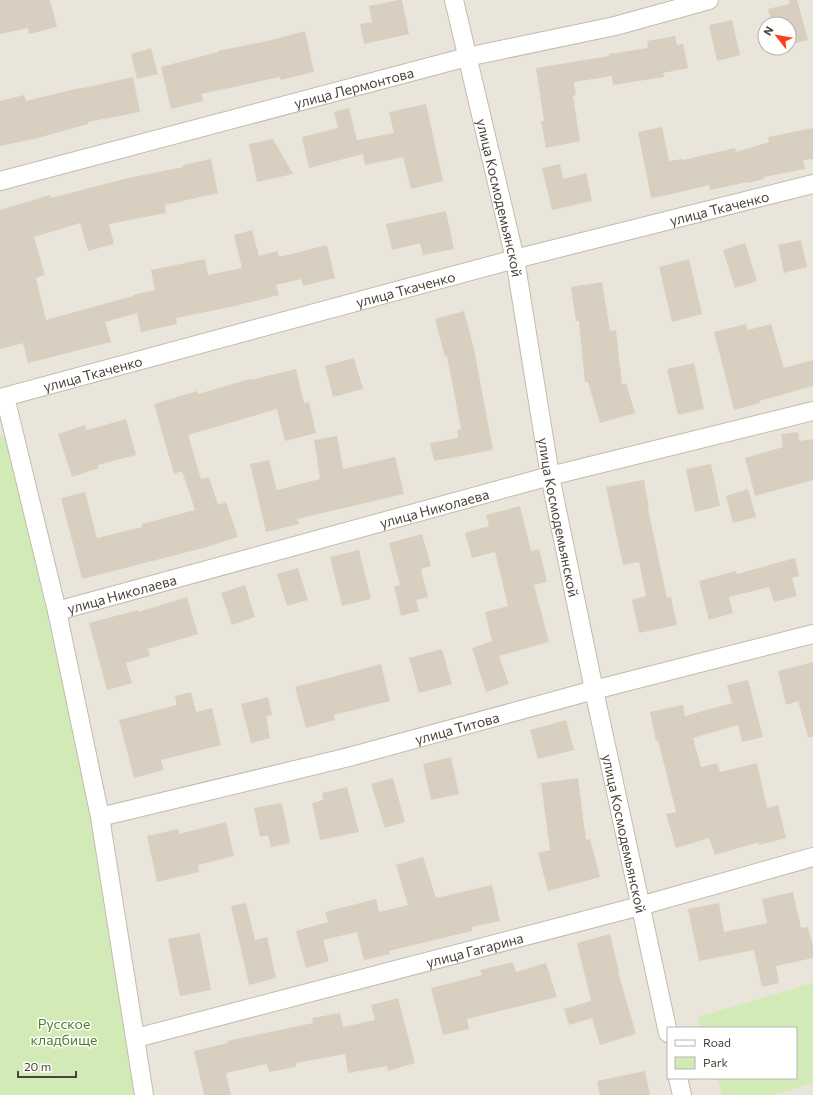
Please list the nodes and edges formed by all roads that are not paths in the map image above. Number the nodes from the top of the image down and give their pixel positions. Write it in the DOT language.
graph roads {
  1 [pos="454,0"];
  2 [pos="709,0"];
  3 [pos="467,57"];
  4 [pos="0,181"];
  5 [pos="813,184"];
  6 [pos="515,259"];
  7 [pos="2,397"];
  8 [pos="813,411"];
  9 [pos="550,476"];
  10 [pos="57,611"];
  11 [pos="813,634"];
  12 [pos="594,690"];
  13 [pos="100,817"];
  14 [pos="813,857"];
  15 [pos="640,906"];
  16 [pos="667,1028"];
  17 [pos="136,1038"];
  18 [pos="678,1079"];
  19 [pos="144,1095"];
  20 [pos="682,1095"];
  1 -- 3 [label="street, улица Космодемьянской"];
  2 -- 3 [label="street, улица Лермонтова"];
  3 -- 4 [label="street, улица Лермонтова"];
  3 -- 6 [label="street, улица Космодемьянской"];
  5 -- 6 [label="street, улица Ткаченко"];
  6 -- 7 [label="street, улица Ткаченко"];
  6 -- 9 [label="street, улица Космодемьянской"];
  7 -- 10 [label="street"];
  8 -- 9 [label="street, улица Николаева"];
  9 -- 10 [label="street, улица Николаева"];
  9 -- 12 [label="street, улица Космодемьянской"];
  10 -- 13 [label="street"];
  11 -- 12 [label="street, улица Титова"];
  12 -- 13 [label="street, улица Титова"];
  12 -- 15 [label="street, улица Космодемьянской"];
  13 -- 17 [label="street"];
  14 -- 15 [label="street, улица Гагарина"];
  15 -- 16 [label="street, улица Космодемьянской"];
  15 -- 17 [label="street, улица Гагарина"];
  17 -- 19 [label="street"];
  18 -- 20 [label="street"];
}
